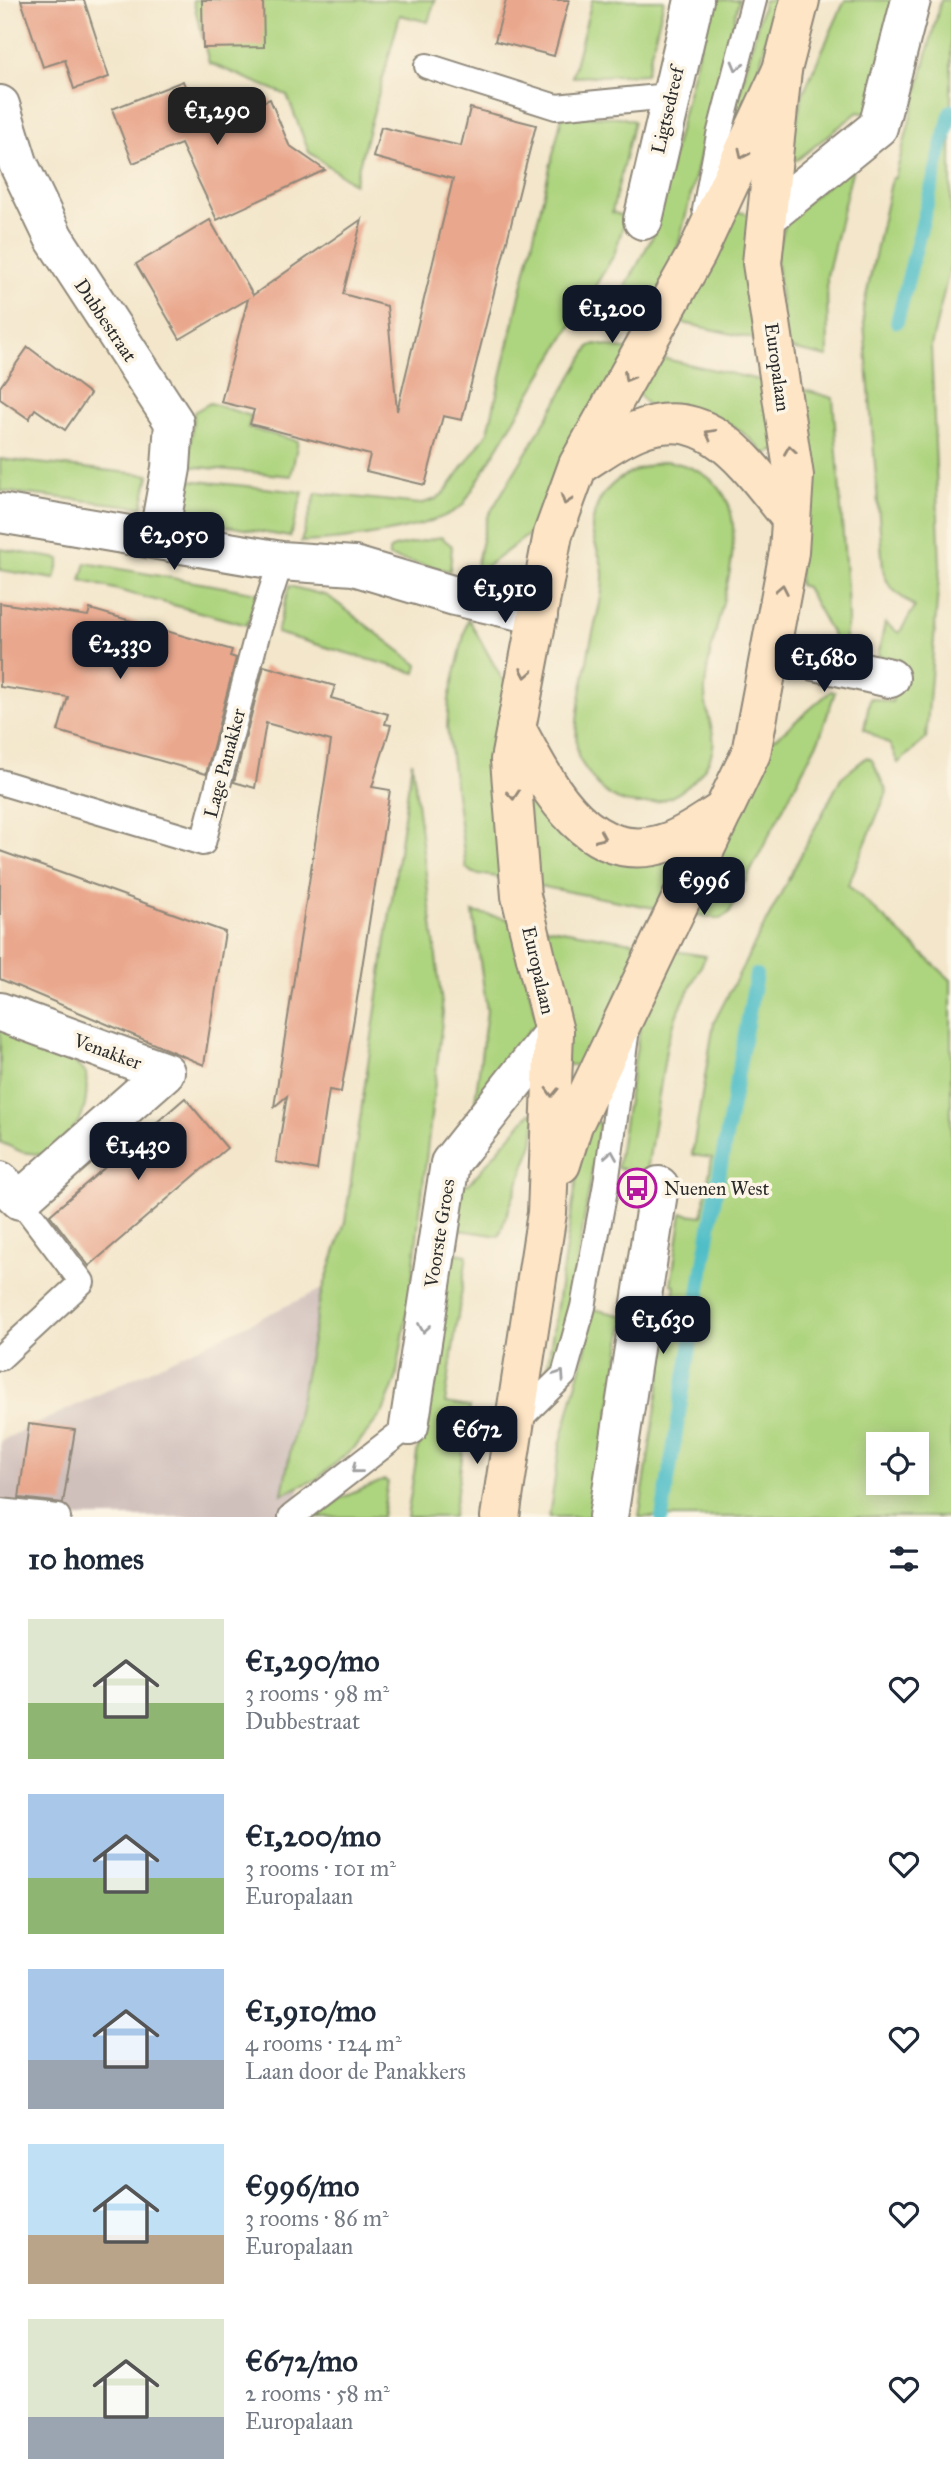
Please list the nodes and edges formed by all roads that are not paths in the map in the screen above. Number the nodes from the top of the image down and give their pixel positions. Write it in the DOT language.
graph roads {
  1 [pos="694,0"];
  2 [pos="754,0"];
  3 [pos="800,0"];
  4 [pos="911,0"];
  5 [pos="427,66"];
  6 [pos="782,70"];
  7 [pos="669,96"];
  8 [pos="0,105"];
  9 [pos="766,217"];
  10 [pos="643,220"];
  11 [pos="697,253"];
  12 [pos="578,465"];
  13 [pos="0,513"];
  14 [pos="791,518"];
  15 [pos="158,539"];
  16 [pos="281,561"];
  17 [pos="538,615"];
  18 [pos="771,651"];
  19 [pos="890,678"];
  20 [pos="516,728"];
  21 [pos="0,782"];
  22 [pos="724,810"];
  23 [pos="632,999"];
  24 [pos="0,1012"];
  25 [pos="554,1032"];
  26 [pos="659,1186"];
  27 [pos="10,1190"];
  28 [pos="547,1213"];
  29 [pos="0,1358"];
  30 [pos="514,1425"];
  31 [pos="409,1426"];
  32 [pos="0,1511"];
  33 [pos="58,1517"];
  34 [pos="291,1517"];
  35 [pos="499,1517"];
  36 [pos="608,1517"];
  1 -- 7 [label="street, Ligtsedreef"];
  2 -- 11 [label="lane, Europalaan, one-way"];
  3 -- 6 [label="main road, Europalaan"];
  4 -- 9 [label="street"];
  5 -- 7 [label="lane"];
  6 -- 9 [label="main road, Europalaan"];
  6 -- 11 [label="main road, Europalaan, one-way"];
  7 -- 10 [label="street, Ligtsedreef"];
  8 -- 15 [label="street, Dubbestraat"];
  14 -- 9 [label="main road, Europalaan, one-way"];
  11 -- 12 [label="main road, Europalaan, one-way"];
  14 -- 12 [label="main road, one-way"];
  12 -- 17 [label="main road, Europalaan, one-way"];
  13 -- 15 [label="street"];
  18 -- 14 [label="main road, Europalaan, one-way"];
  15 -- 16 [label="street"];
  16 -- 17 [label="street"];
  16 -- 21 [label="lane, Lage Panakker"];
  17 -- 20 [label="main road, Europalaan, one-way"];
  18 -- 19 [label="street"];
  18 -- 22 [label="main road, Europalaan"];
  20 -- 22 [label="main road, one-way"];
  20 -- 25 [label="main road, Europalaan, one-way"];
  22 -- 23 [label="main road, Europalaan"];
  23 -- 28 [label="main road, Europalaan"];
  30 -- 23 [label="lane, Europalaan, one-way"];
  24 -- 27 [label="street, Venakker"];
  25 -- 28 [label="main road, Europalaan, one-way"];
  25 -- 31 [label="street, Voorste Groes, one-way"];
  26 -- 36 [label="street"];
  27 -- 29 [label="lane"];
  28 -- 30 [label="main road, Europalaan"];
  30 -- 35 [label="main road, Europalaan"];
  31 -- 34 [label="lane, one-way"];
  32 -- 33 [label="lane"];
}
